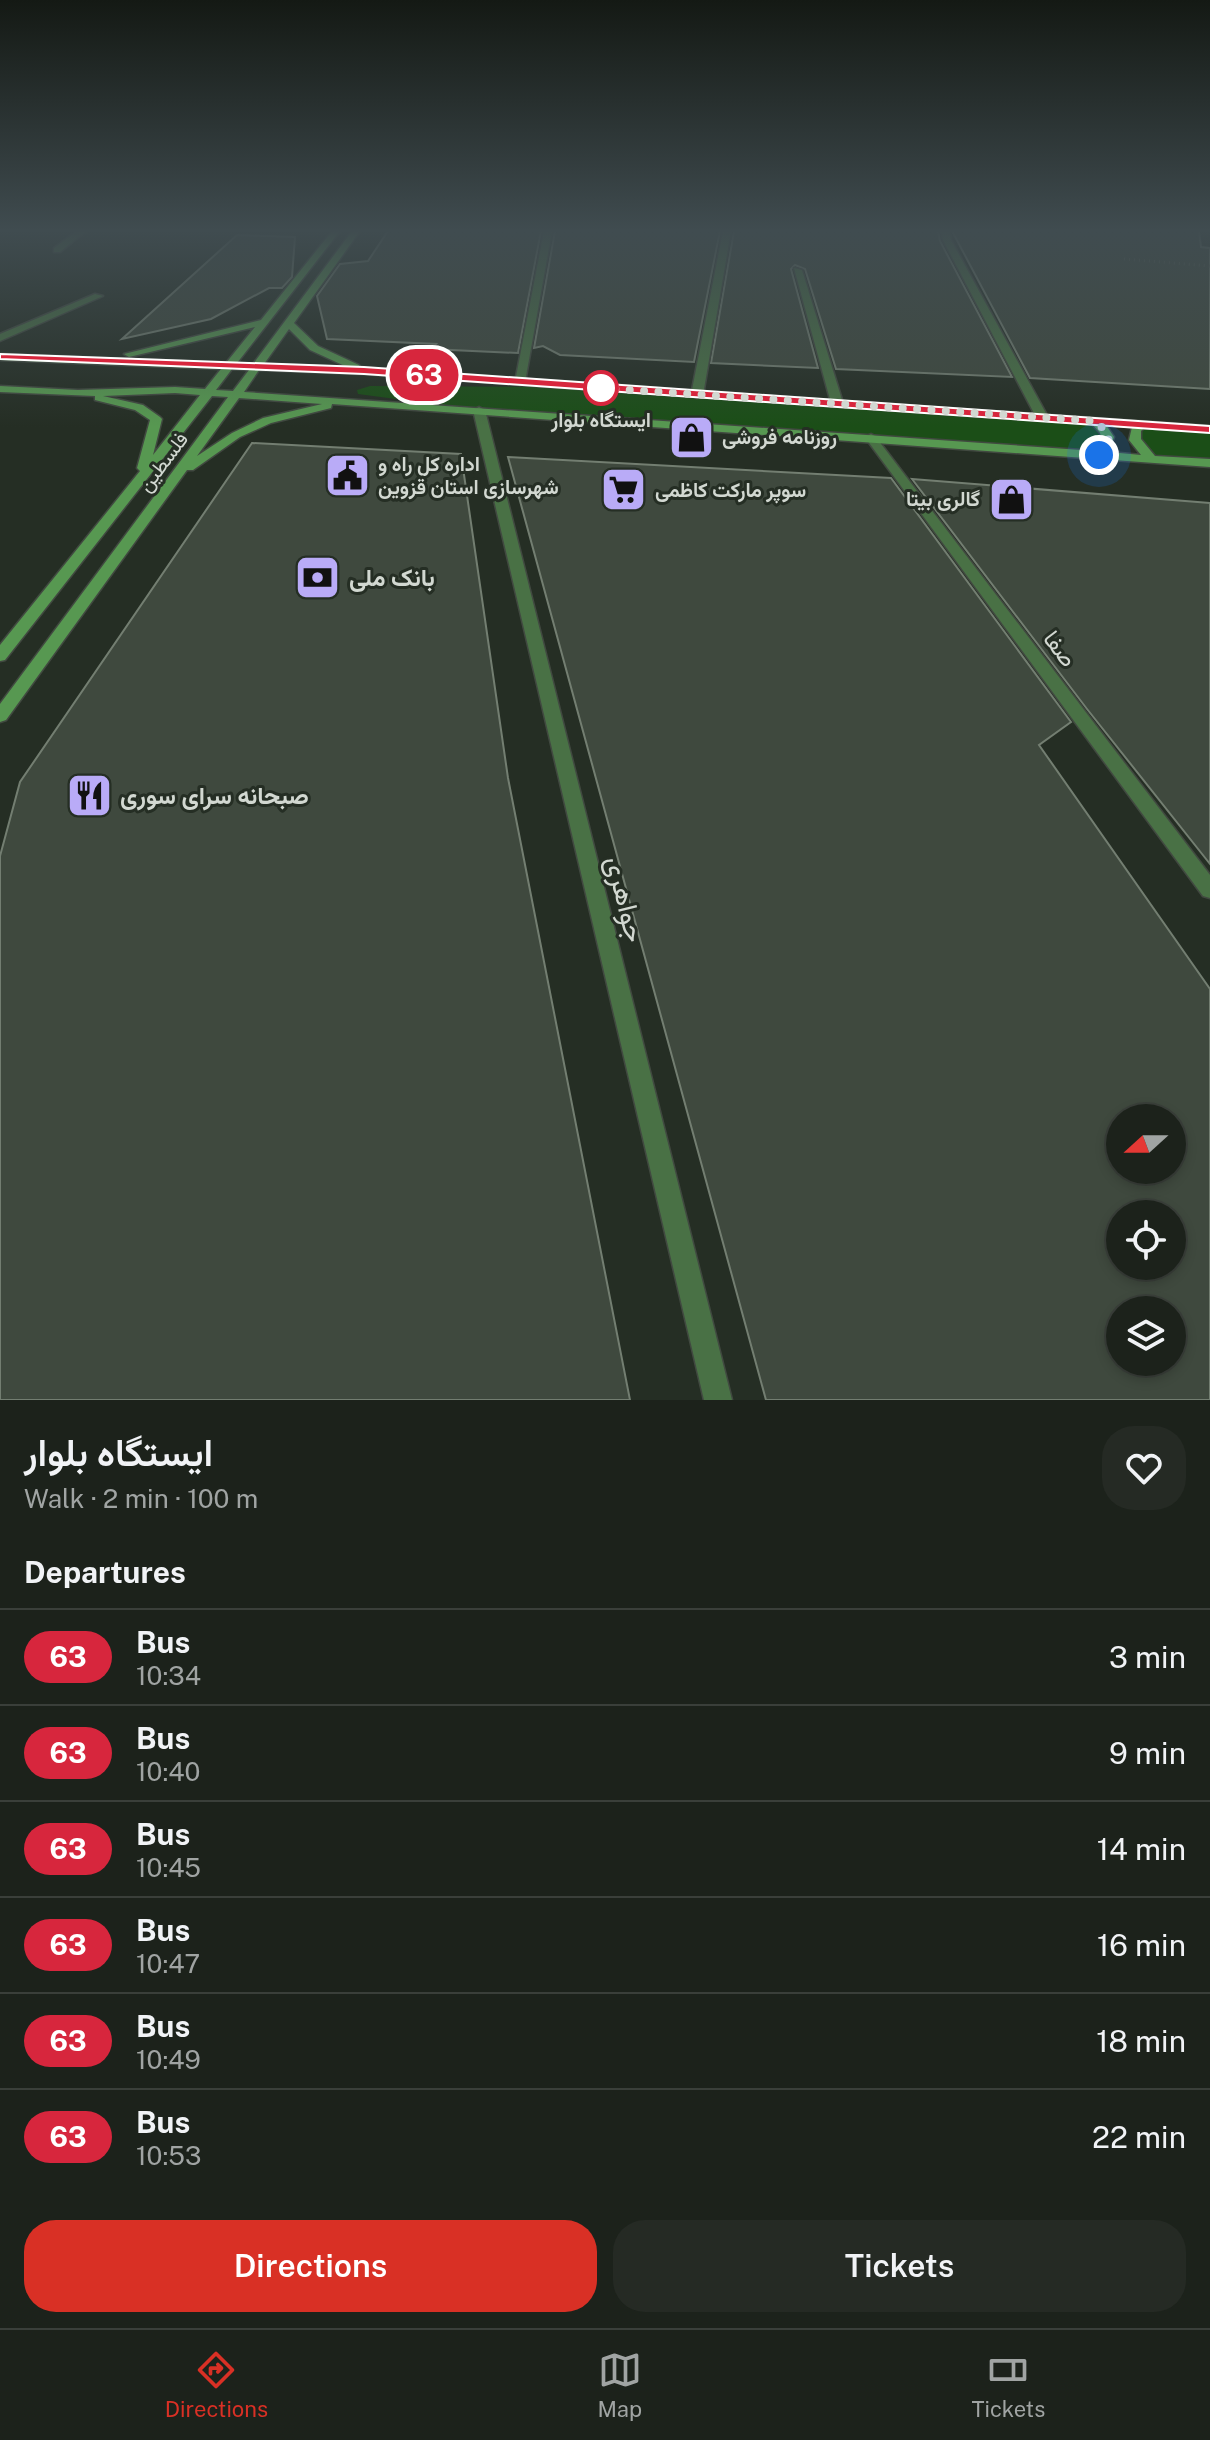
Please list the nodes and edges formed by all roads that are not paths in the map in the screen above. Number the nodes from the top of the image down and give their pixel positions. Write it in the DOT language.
graph roads {
  1 [pos="98,296"];
  2 [pos="284,296"];
  3 [pos="308,296"];
  4 [pos="536,296"];
  5 [pos="715,296"];
  6 [pos="805,296"];
  7 [pos="977,296"];
  8 [pos="264,322"];
  9 [pos="288,323"];
  10 [pos="0,338"];
  11 [pos="0,357"];
  12 [pos="103,360"];
  13 [pos="260,365"];
  14 [pos="0,368"];
  15 [pos="226,368"];
  16 [pos="364,371"];
  17 [pos="248,380"];
  18 [pos="520,382"];
  19 [pos="585,387"];
  20 [pos="0,389"];
  21 [pos="207,392"];
  22 [pos="78,393"];
  23 [pos="238,394"];
  24 [pos="697,395"];
  25 [pos="345,402"];
  26 [pos="837,403"];
  27 [pos="479,410"];
  28 [pos="1042,417"];
  29 [pos="1095,421"];
  30 [pos="1141,424"];
  31 [pos="1210,429"];
  32 [pos="871,438"];
  33 [pos="1099,455"];
  34 [pos="1152,459"];
  35 [pos="1210,463"];
  36 [pos="178,475"];
  37 [pos="141,476"];
  38 [pos="0,656"];
  39 [pos="0,716"];
  40 [pos="1210,890"];
  41 [pos="718,1400"];
  1 -- 10 [label="street"];
  2 -- 8 [label="main road, فلسطین"];
  3 -- 9 [label="main road, فلسطین"];
  4 -- 18 [label="street"];
  5 -- 24 [label="street"];
  6 -- 26 [label="street"];
  7 -- 28 [label="street"];
  8 -- 12 [label="main road"];
  8 -- 15 [label="main road, فلسطین"];
  9 -- 13 [label="main road, فلسطین"];
  9 -- 16 [label="main road"];
  11 -- 12 [label="main road"];
  12 -- 15 [label="main road"];
  13 -- 15 [label="main road"];
  13 -- 16 [label="main road"];
  13 -- 17 [label="main road, فلسطین"];
  14 -- 15 [label="main road"];
  15 -- 21 [label="main road, فلسطین"];
  16 -- 18 [label="main road"];
  17 -- 19 [label="main road"];
  17 -- 21 [label="main road"];
  17 -- 23 [label="main road, فلسطین"];
  18 -- 19 [label="main road"];
  19 -- 24 [label="main road"];
  20 -- 22 [label="main road"];
  21 -- 22 [label="main road"];
  21 -- 23 [label="main road"];
  21 -- 37 [label="main road, فلسطین"];
  22 -- 37 [label="main road"];
  23 -- 25 [label="main road"];
  23 -- 36 [label="main road, فلسطین"];
  24 -- 26 [label="main road"];
  25 -- 27 [label="main road"];
  25 -- 36 [label="main road"];
  26 -- 28 [label="main road"];
  27 -- 32 [label="main road"];
  27 -- 41 [label="street, جواهری"];
  28 -- 29 [label="main road"];
  29 -- 30 [label="main road"];
  29 -- 33 [label="main road"];
  30 -- 31 [label="main road"];
  30 -- 34 [label="main road"];
  32 -- 33 [label="main road"];
  32 -- 40 [label="street, صفا"];
  33 -- 34 [label="main road"];
  34 -- 35 [label="main road"];
  36 -- 39 [label="main road, فلسطین"];
  37 -- 38 [label="main road, فلسطین"];
}
